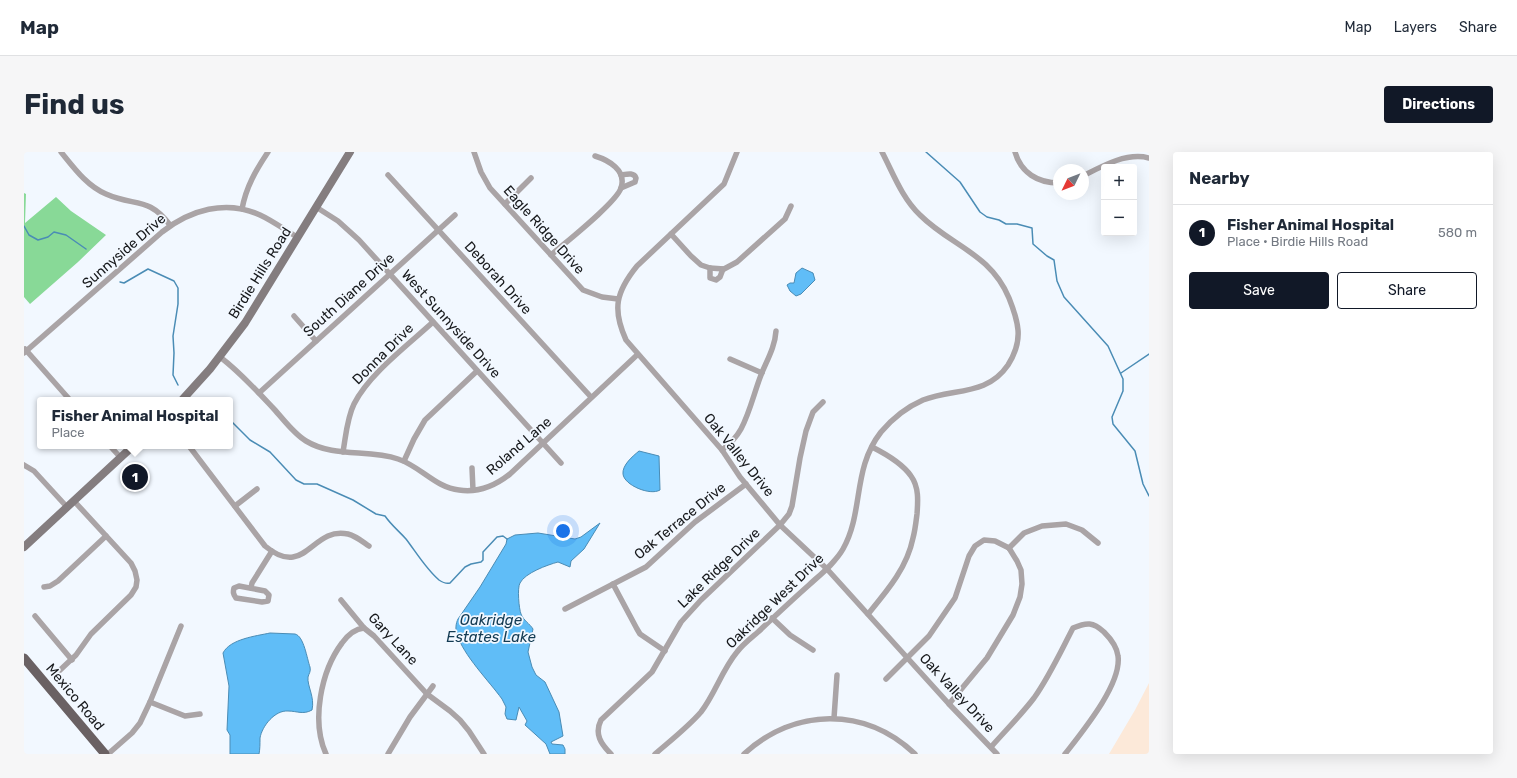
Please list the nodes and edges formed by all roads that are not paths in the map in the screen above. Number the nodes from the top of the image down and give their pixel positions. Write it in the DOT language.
graph roads {
  1 [pos="61,152"];
  2 [pos="268,152"];
  3 [pos="350,152"];
  4 [pos="474,152"];
  5 [pos="737,152"];
  6 [pos="882,152"];
  7 [pos="1015,152"];
  8 [pos="595,156"];
  9 [pos="1149,158"];
  10 [pos="1089,173"];
  11 [pos="388,175"];
  12 [pos="621,175"];
  13 [pos="531,178"];
  14 [pos="1053,182"];
  15 [pos="621,188"];
  16 [pos="505,204"];
  17 [pos="316,206"];
  18 [pos="791,206"];
  19 [pos="242,209"];
  20 [pos="455,215"];
  21 [pos="170,225"];
  22 [pos="438,230"];
  23 [pos="671,234"];
  24 [pos="297,237"];
  25 [pos="551,255"];
  26 [pos="710,268"];
  27 [pos="723,269"];
  28 [pos="390,274"];
  29 [pos="618,300"];
  30 [pos="294,316"];
  31 [pos="433,322"];
  32 [pos="776,331"];
  33 [pos="316,340"];
  34 [pos="25,350"];
  35 [pos="637,355"];
  36 [pos="220,357"];
  37 [pos="730,360"];
  38 [pos="477,371"];
  39 [pos="762,373"];
  40 [pos="259,393"];
  41 [pos="67,397"];
  42 [pos="185,397"];
  43 [pos="591,397"];
  44 [pos="823,402"];
  45 [pos="543,443"];
  46 [pos="872,447"];
  47 [pos="113,449"];
  48 [pos="130,449"];
  49 [pos="191,449"];
  50 [pos="722,450"];
  51 [pos="343,452"];
  52 [pos="121,458"];
  53 [pos="404,461"];
  54 [pos="561,463"];
  55 [pos="24,465"];
  56 [pos="472,468"];
  57 [pos="746,484"];
  58 [pos="257,489"];
  59 [pos="473,490"];
  60 [pos="74,501"];
  61 [pos="235,506"];
  62 [pos="67,507"];
  63 [pos="780,525"];
  64 [pos="106,536"];
  65 [pos="1098,543"];
  66 [pos="369,546"];
  67 [pos="24,547"];
  68 [pos="1009,548"];
  69 [pos="272,552"];
  70 [pos="827,569"];
  71 [pos="613,584"];
  72 [pos="44,587"];
  73 [pos="251,588"];
  74 [pos="341,600"];
  75 [pos="565,609"];
  76 [pos="868,614"];
  77 [pos="35,616"];
  78 [pos="772,618"];
  79 [pos="180,626"];
  80 [pos="364,628"];
  81 [pos="813,650"];
  82 [pos="665,651"];
  83 [pos="24,658"];
  84 [pos="908,658"];
  85 [pos="72,660"];
  86 [pos="58,672"];
  87 [pos="836,675"];
  88 [pos="886,679"];
  89 [pos="433,686"];
  90 [pos="427,694"];
  91 [pos="150,702"];
  92 [pos="949,704"];
  93 [pos="200,714"];
  94 [pos="834,718"];
  95 [pos="991,747"];
  96 [pos="482,753"];
  97 [pos="105,754"];
  98 [pos="108,754"];
  99 [pos="326,754"];
  100 [pos="388,754"];
  101 [pos="611,754"];
  102 [pos="655,754"];
  103 [pos="744,754"];
  104 [pos="915,754"];
  105 [pos="997,754"];
  106 [pos="1065,754"];
  1 -- 21 [label="street"];
  2 -- 19 [label="street"];
  3 -- 17 [label="main road, Birdie Hills Road"];
  4 -- 16 [label="street, Eagle Ridge Drive"];
  5 -- 23 [label="street, Oak Valley Drive"];
  6 -- 46 [label="street, Oakridge West Drive"];
  7 -- 14 [label="street"];
  8 -- 12 [label="street"];
  9 -- 10 [label="street"];
  11 -- 22 [label="street, Deborah Drive"];
  12 -- 15 [label="street"];
  12 -- 15 [label="street"];
  13 -- 16 [label="street"];
  15 -- 25 [label="street"];
  16 -- 25 [label="street, Eagle Ridge Drive"];
  17 -- 24 [label="main road, Birdie Hills Road"];
  17 -- 28 [label="street, West Sunnyside Drive"];
  18 -- 27 [label="street"];
  19 -- 21 [label="street, Sunnyside Drive"];
  19 -- 24 [label="street, Sunnyside Drive"];
  20 -- 22 [label="street, South Diane Drive"];
  21 -- 34 [label="street, Sunnyside Drive"];
  22 -- 28 [label="street, South Diane Drive"];
  22 -- 43 [label="street, Deborah Drive"];
  23 -- 26 [label="street"];
  23 -- 29 [label="street, Oak Valley Drive"];
  24 -- 36 [label="main road, Birdie Hills Road"];
  25 -- 29 [label="street, Eagle Ridge Drive"];
  26 -- 27 [label="street"];
  26 -- 27 [label="street"];
  28 -- 31 [label="street, West Sunnyside Drive"];
  28 -- 33 [label="street, South Diane Drive"];
  29 -- 35 [label="street, Oak Valley Drive"];
  30 -- 33 [label="street"];
  31 -- 38 [label="street, West Sunnyside Drive"];
  31 -- 51 [label="street, Donna Drive"];
  32 -- 39 [label="street"];
  33 -- 40 [label="street, South Diane Drive"];
  34 -- 41 [label="street"];
  35 -- 43 [label="street, Roland Lane"];
  35 -- 50 [label="street, Oak Valley Drive"];
  36 -- 40 [label="street, Roland Lane"];
  36 -- 42 [label="main road, Birdie Hills Road"];
  37 -- 39 [label="street"];
  38 -- 45 [label="street, West Sunnyside Drive"];
  38 -- 53 [label="street"];
  39 -- 50 [label="street"];
  40 -- 51 [label="street, Roland Lane"];
  43 -- 45 [label="street, Roland Lane"];
  44 -- 63 [label="street, Lake Ridge Drive"];
  45 -- 54 [label="street, West Sunnyside Drive"];
  45 -- 59 [label="street, Roland Lane"];
  46 -- 70 [label="street, Oakridge West Drive"];
  46 -- 76 [label="street"];
  47 -- 52 [label="street"];
  48 -- 52 [label="main road"];
  49 -- 61 [label="street"];
  50 -- 57 [label="street, Oak Valley Drive"];
  51 -- 53 [label="street, Roland Lane"];
  52 -- 60 [label="main road"];
  53 -- 59 [label="street, Roland Lane"];
  55 -- 62 [label="street"];
  56 -- 59 [label="street"];
  57 -- 63 [label="street, Oak Valley Drive"];
  57 -- 71 [label="street, Oak Terrace Drive"];
  58 -- 61 [label="street"];
  60 -- 62 [label="main road"];
  60 -- 64 [label="street"];
  61 -- 69 [label="street"];
  62 -- 67 [label="main road"];
  63 -- 70 [label="street, Oak Valley Drive"];
  63 -- 82 [label="street, Lake Ridge Drive"];
  64 -- 72 [label="street"];
  64 -- 85 [label="street"];
  65 -- 68 [label="street"];
  66 -- 69 [label="street"];
  68 -- 84 [label="street"];
  68 -- 92 [label="street"];
  69 -- 73 [label="street"];
  70 -- 76 [label="street, Oak Valley Drive"];
  70 -- 78 [label="street, Oakridge West Drive"];
  71 -- 75 [label="street, Oak Terrace Drive"];
  71 -- 82 [label="street"];
  73 -- 73 [label="street"];
  74 -- 80 [label="street, Gary Lane"];
  76 -- 84 [label="street, Oak Valley Drive"];
  77 -- 85 [label="street"];
  78 -- 81 [label="street"];
  78 -- 102 [label="street, Oakridge West Drive"];
  79 -- 91 [label="street"];
  80 -- 90 [label="street, Gary Lane"];
  80 -- 99 [label="street"];
  82 -- 101 [label="street, Lake Ridge Drive"];
  83 -- 97 [label="main road, Mexico Road"];
  84 -- 88 [label="street"];
  84 -- 92 [label="street, Oak Valley Drive"];
  85 -- 86 [label="street"];
  87 -- 94 [label="street"];
  89 -- 90 [label="street"];
  90 -- 96 [label="street, Gary Lane"];
  90 -- 100 [label="street"];
  91 -- 93 [label="street"];
  91 -- 98 [label="street"];
  92 -- 95 [label="street, Oak Valley Drive"];
  94 -- 103 [label="street"];
  94 -- 104 [label="street"];
  95 -- 105 [label="street, Oak Valley Drive"];
  95 -- 106 [label="street"];
}
